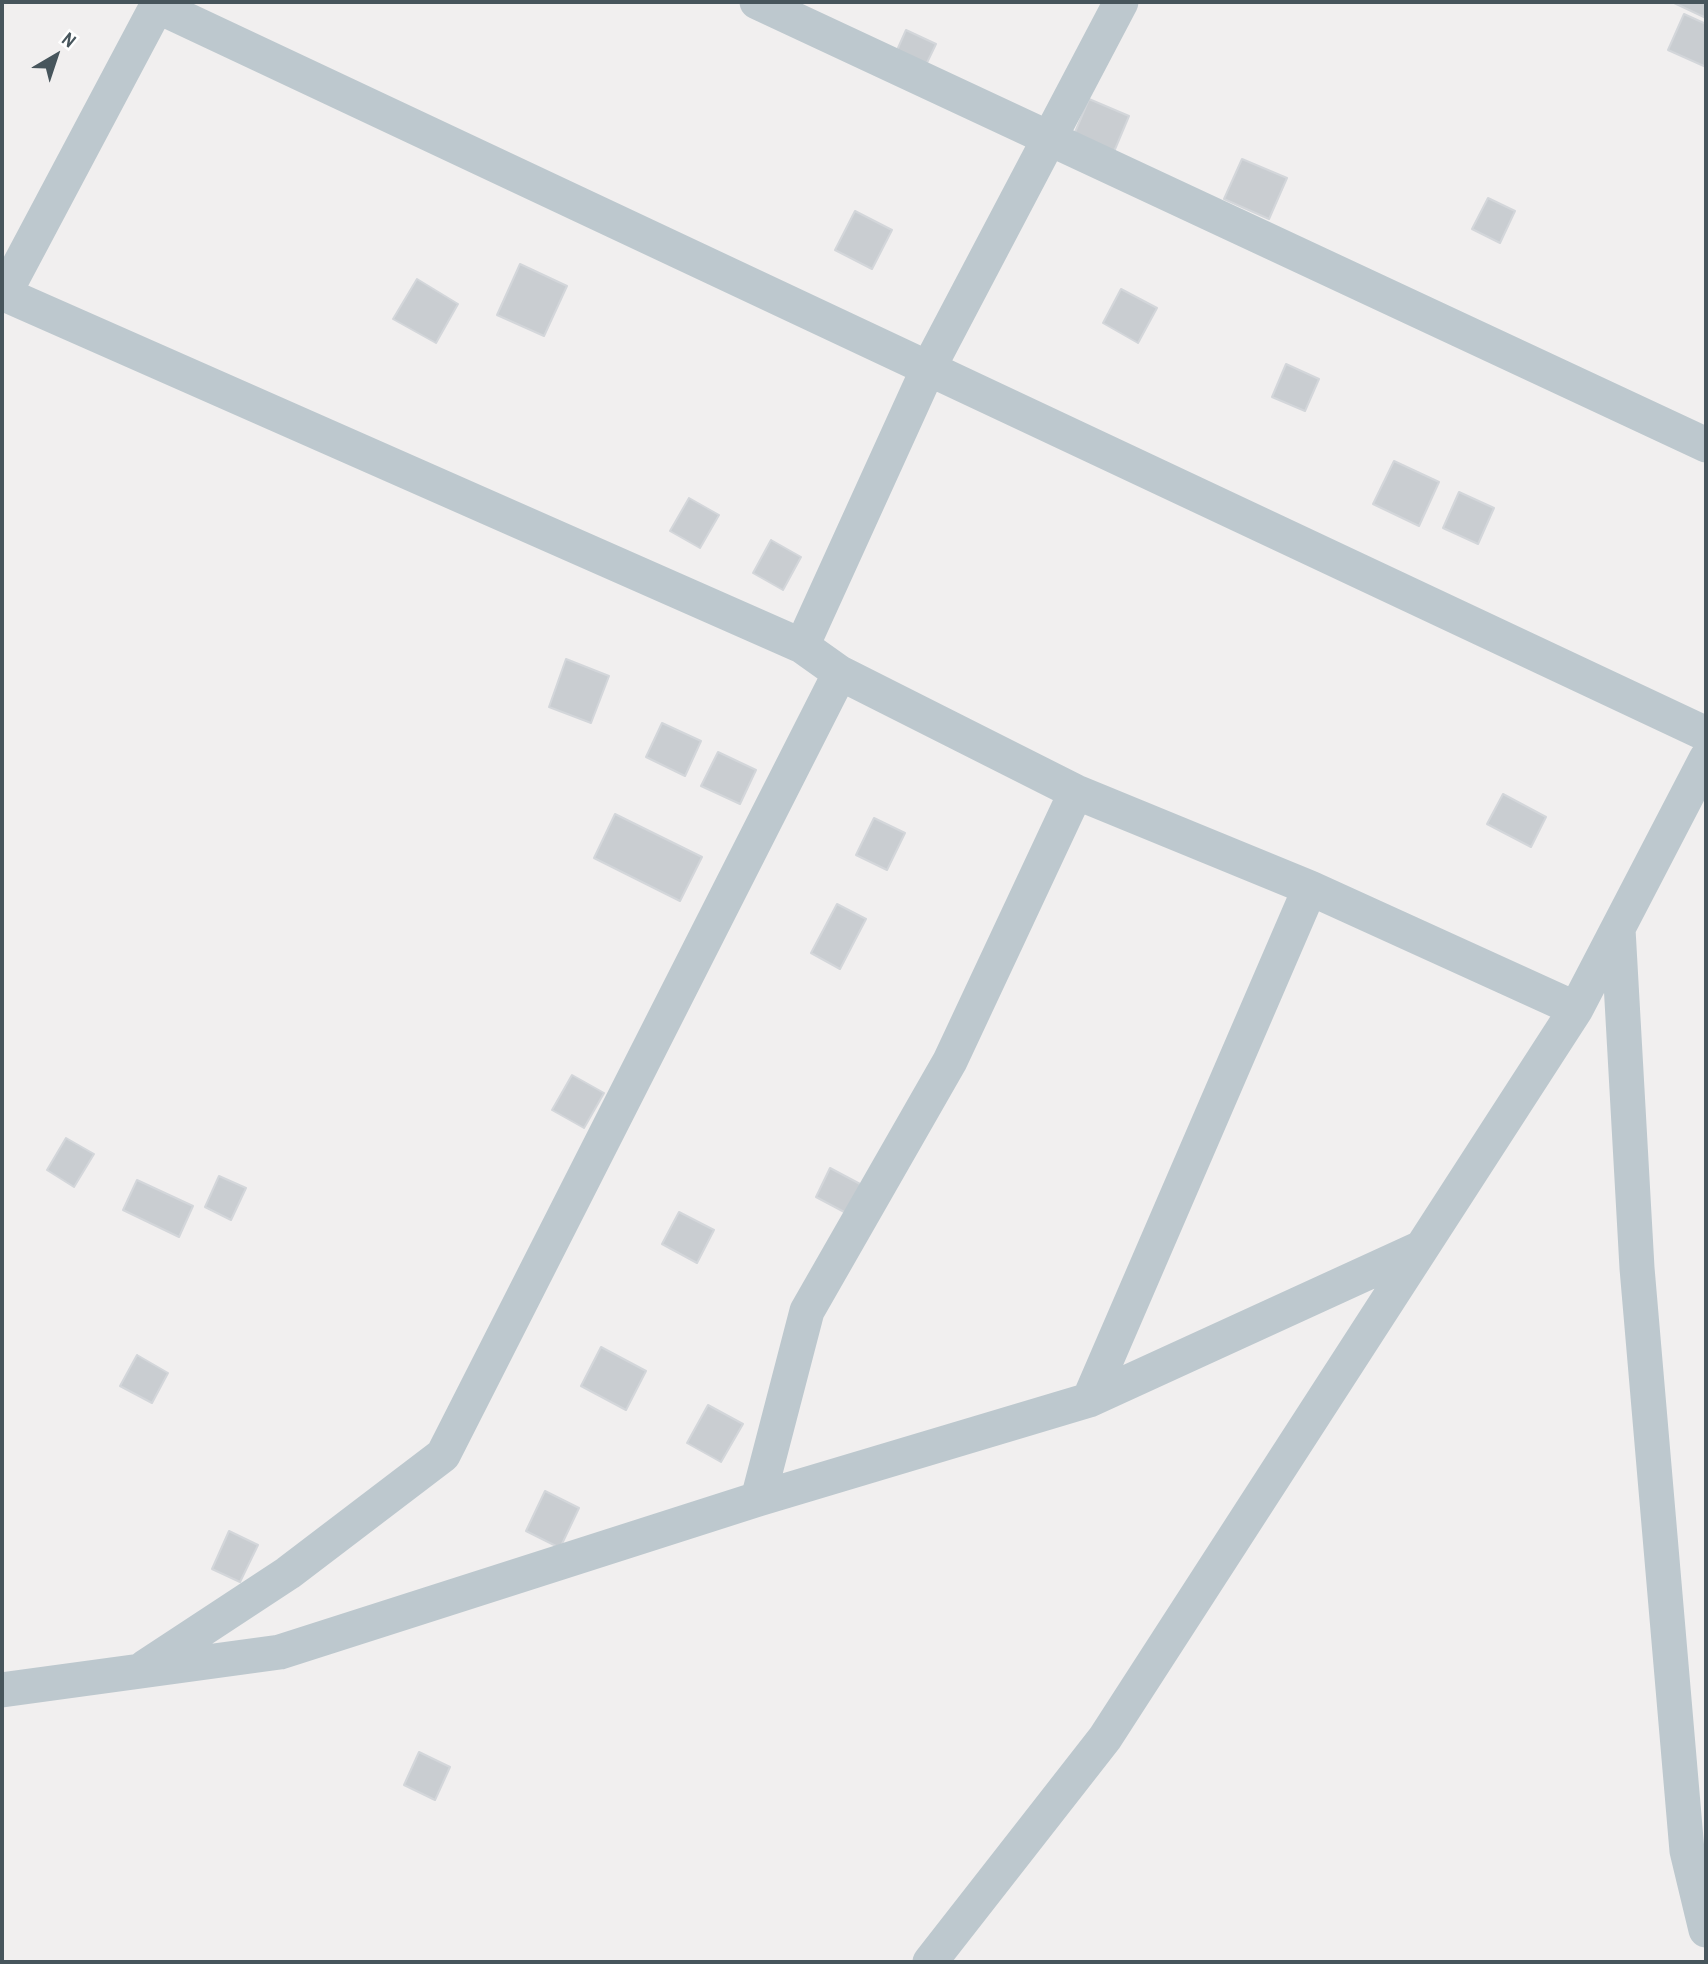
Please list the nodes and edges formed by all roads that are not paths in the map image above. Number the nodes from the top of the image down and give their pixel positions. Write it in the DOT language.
graph roads {
  1 [pos="757,2"];
  2 [pos="1121,2"];
  3 [pos="158,4"];
  4 [pos="1048,136"];
  5 [pos="928,369"];
  6 [pos="1706,445"];
  7 [pos="802,646"];
  8 [pos="840,673"];
  9 [pos="1706,734"];
  10 [pos="1706,759"];
  11 [pos="1076,792"];
  12 [pos="1310,888"];
  13 [pos="1618,929"];
  14 [pos="1576,1009"];
  15 [pos="1421,1248"];
  16 [pos="1089,1400"];
  17 [pos="758,1499"];
  18 [pos="138,1671"];
  19 [pos="2,1690"];
  20 [pos="1706,1930"];
  21 [pos="930,1962"];
  1 -- 4 [label="street"];
  2 -- 4 [label="street"];
  3 -- 5 [label="street"];
  3 -- 7 [label="street"];
  4 -- 5 [label="street"];
  4 -- 6 [label="street"];
  5 -- 7 [label="street"];
  5 -- 9 [label="street"];
  7 -- 8 [label="street"];
  8 -- 11 [label="street"];
  8 -- 18 [label="street"];
  10 -- 13 [label="street"];
  11 -- 12 [label="street"];
  11 -- 17 [label="street"];
  12 -- 14 [label="street"];
  12 -- 16 [label="street"];
  13 -- 14 [label="street"];
  13 -- 20 [label="street"];
  14 -- 15 [label="street"];
  15 -- 16 [label="street"];
  15 -- 21 [label="street"];
  16 -- 17 [label="street"];
  17 -- 18 [label="street"];
  18 -- 19 [label="street"];
}
